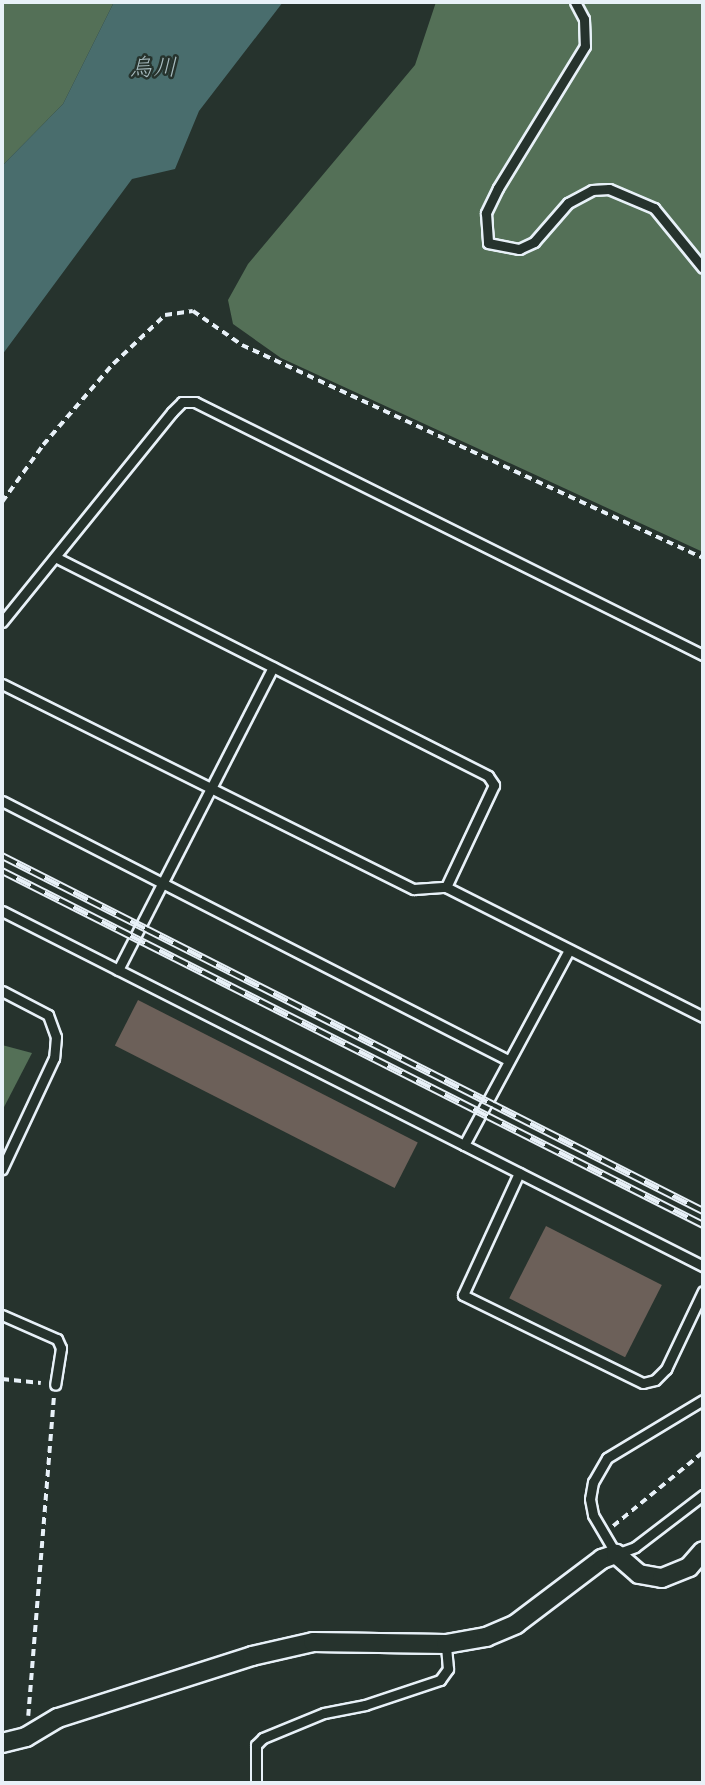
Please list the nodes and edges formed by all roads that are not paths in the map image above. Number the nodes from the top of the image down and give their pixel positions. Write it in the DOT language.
graph roads {
  1 [pos="575,2"];
  2 [pos="703,268"];
  3 [pos="55,557"];
  4 [pos="2,622"];
  5 [pos="703,655"];
  6 [pos="274,667"];
  7 [pos="2,684"];
  8 [pos="212,789"];
  9 [pos="2,801"];
  10 [pos="165,884"];
  11 [pos="446,887"];
  12 [pos="2,911"];
  13 [pos="568,952"];
  14 [pos="118,970"];
  15 [pos="2,990"];
  16 [pos="703,1017"];
  17 [pos="508,1060"];
  18 [pos="464,1145"];
  19 [pos="2,1169"];
  20 [pos="519,1173"];
  21 [pos="703,1266"];
  22 [pos="703,1291"];
  23 [pos="2,1315"];
  24 [pos="55,1385"];
  25 [pos="703,1400"];
  26 [pos="703,1494"];
  27 [pos="703,1551"];
  28 [pos="616,1554"];
  29 [pos="446,1644"];
  30 [pos="2,1743"];
  31 [pos="256,1783"];
  1 -- 2 [label="lane"];
  3 -- 4 [label="lane"];
  3 -- 5 [label="lane"];
  3 -- 6 [label="lane"];
  6 -- 8 [label="lane"];
  6 -- 11 [label="lane"];
  7 -- 8 [label="lane"];
  8 -- 10 [label="lane"];
  8 -- 11 [label="lane"];
  9 -- 10 [label="lane"];
  10 -- 14 [label="lane"];
  10 -- 17 [label="lane"];
  11 -- 13 [label="lane"];
  12 -- 14 [label="lane"];
  13 -- 16 [label="lane"];
  13 -- 17 [label="lane"];
  14 -- 18 [label="lane"];
  15 -- 19 [label="lane"];
  17 -- 18 [label="lane"];
  18 -- 20 [label="lane"];
  20 -- 21 [label="lane"];
  20 -- 22 [label="lane"];
  23 -- 24 [label="lane"];
  25 -- 28 [label="lane"];
  26 -- 28 [label="lane"];
  27 -- 28 [label="street"];
  28 -- 29 [label="street"];
  29 -- 30 [label="street"];
  29 -- 31 [label="lane"];
}
